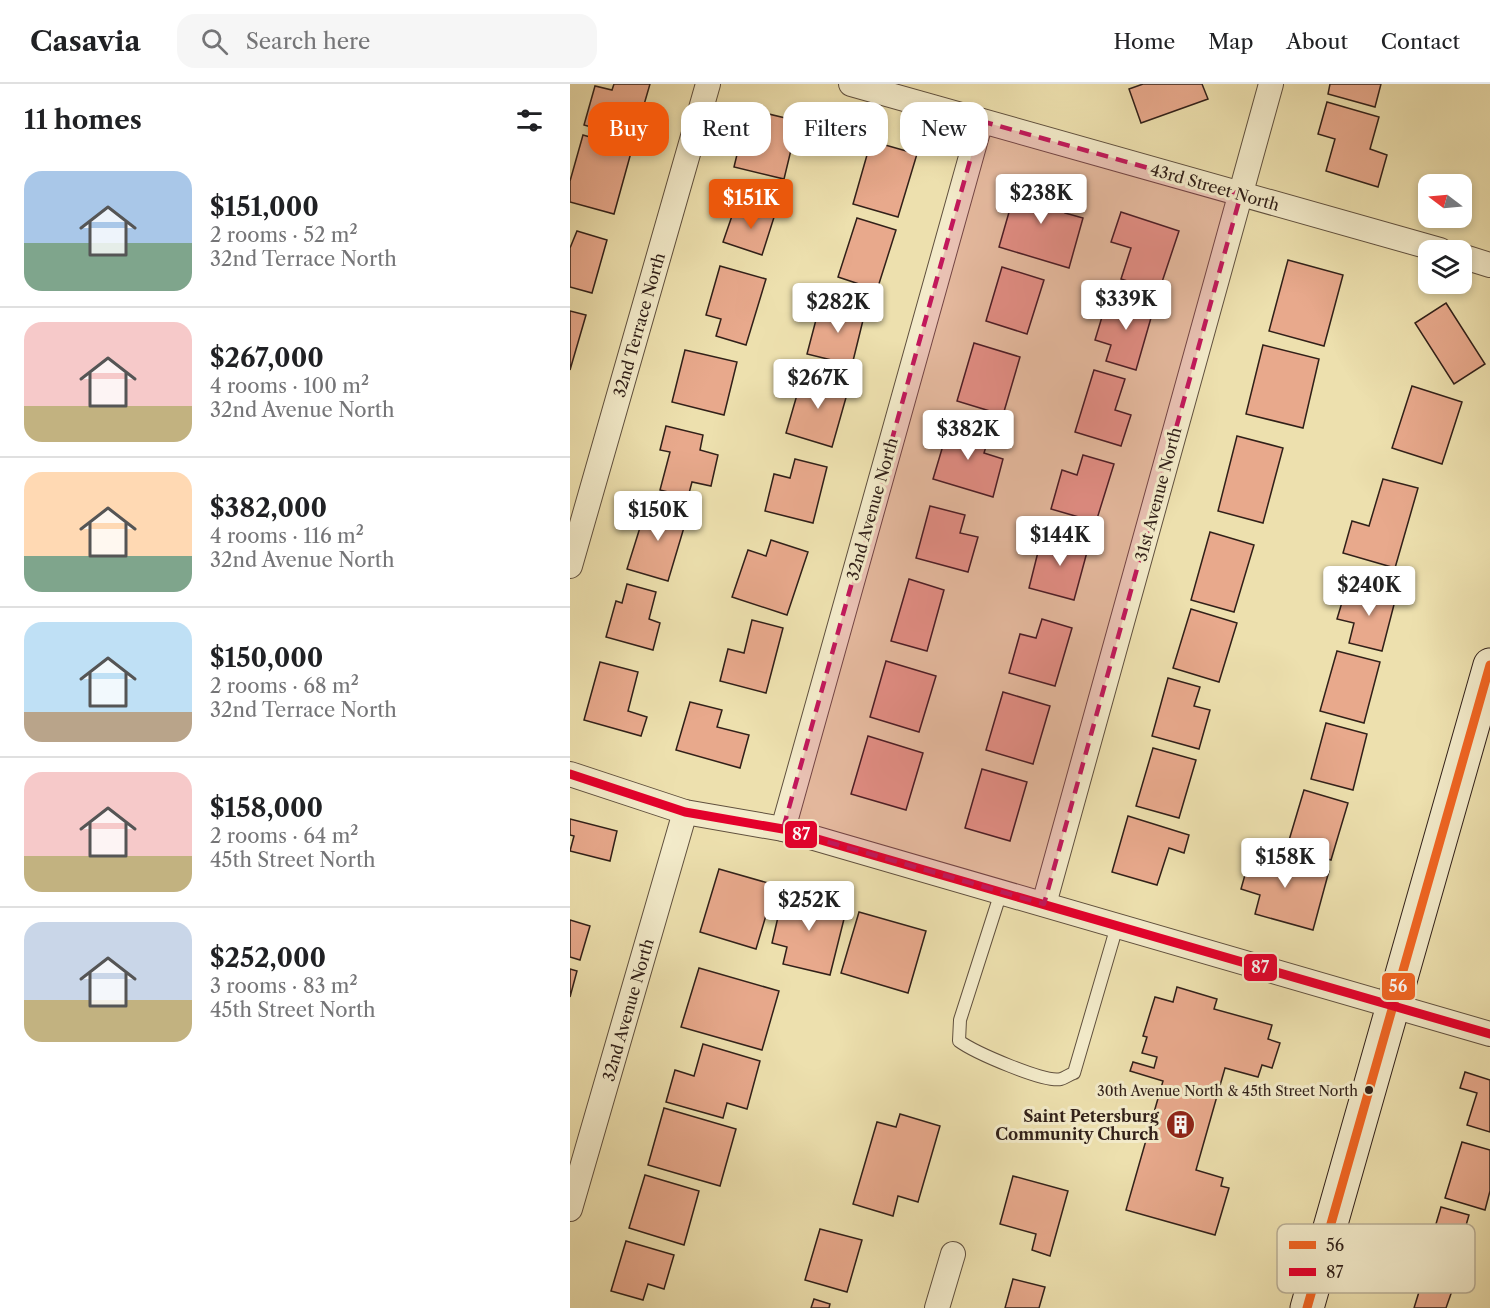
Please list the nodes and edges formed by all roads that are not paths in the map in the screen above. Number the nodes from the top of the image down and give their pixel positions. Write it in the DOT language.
graph roads {
  1 [pos="708,84"];
  2 [pos="851,84"];
  3 [pos="1271,84"];
  4 [pos="890,89"];
  5 [pos="927,102"];
  6 [pos="988,123"];
  7 [pos="971,156"];
  8 [pos="1241,194"];
  9 [pos="1418,244"];
  10 [pos="1472,259"];
  11 [pos="1490,265"];
  12 [pos="570,566"];
  13 [pos="1490,665"];
  14 [pos="570,774"];
  15 [pos="685,812"];
  16 [pos="783,829"];
  17 [pos="1001,892"];
  18 [pos="1044,904"];
  19 [pos="1117,926"];
  20 [pos="1392,1006"];
  21 [pos="1490,1034"];
  22 [pos="570,1209"];
  23 [pos="1331,1224"];
  24 [pos="953,1254"];
  25 [pos="1311,1293"];
  26 [pos="937,1308"];
  27 [pos="1307,1308"];
  1 -- 12 [label="street, 32nd Terrace North"];
  2 -- 4 [label="street, 43rd Street North"];
  3 -- 8 [label="street, 31st Avenue North"];
  4 -- 5 [label="street, 43rd Street North"];
  6 -- 8 [label="street, 43rd Street North"];
  7 -- 16 [label="street, 32nd Avenue North"];
  8 -- 9 [label="street, 43rd Street North"];
  8 -- 18 [label="street, 31st Avenue North"];
  10 -- 11 [label="street"];
  13 -- 20 [label="street"];
  14 -- 15 [label="street"];
  15 -- 16 [label="street"];
  15 -- 22 [label="street, 32nd Avenue North"];
  16 -- 17 [label="street"];
  17 -- 18 [label="street"];
  17 -- 19 [label="lane"];
  18 -- 19 [label="street"];
  19 -- 20 [label="street"];
  20 -- 21 [label="street"];
  20 -- 23 [label="street"];
  24 -- 26 [label="street"];
  25 -- 27 [label="street"];
}
